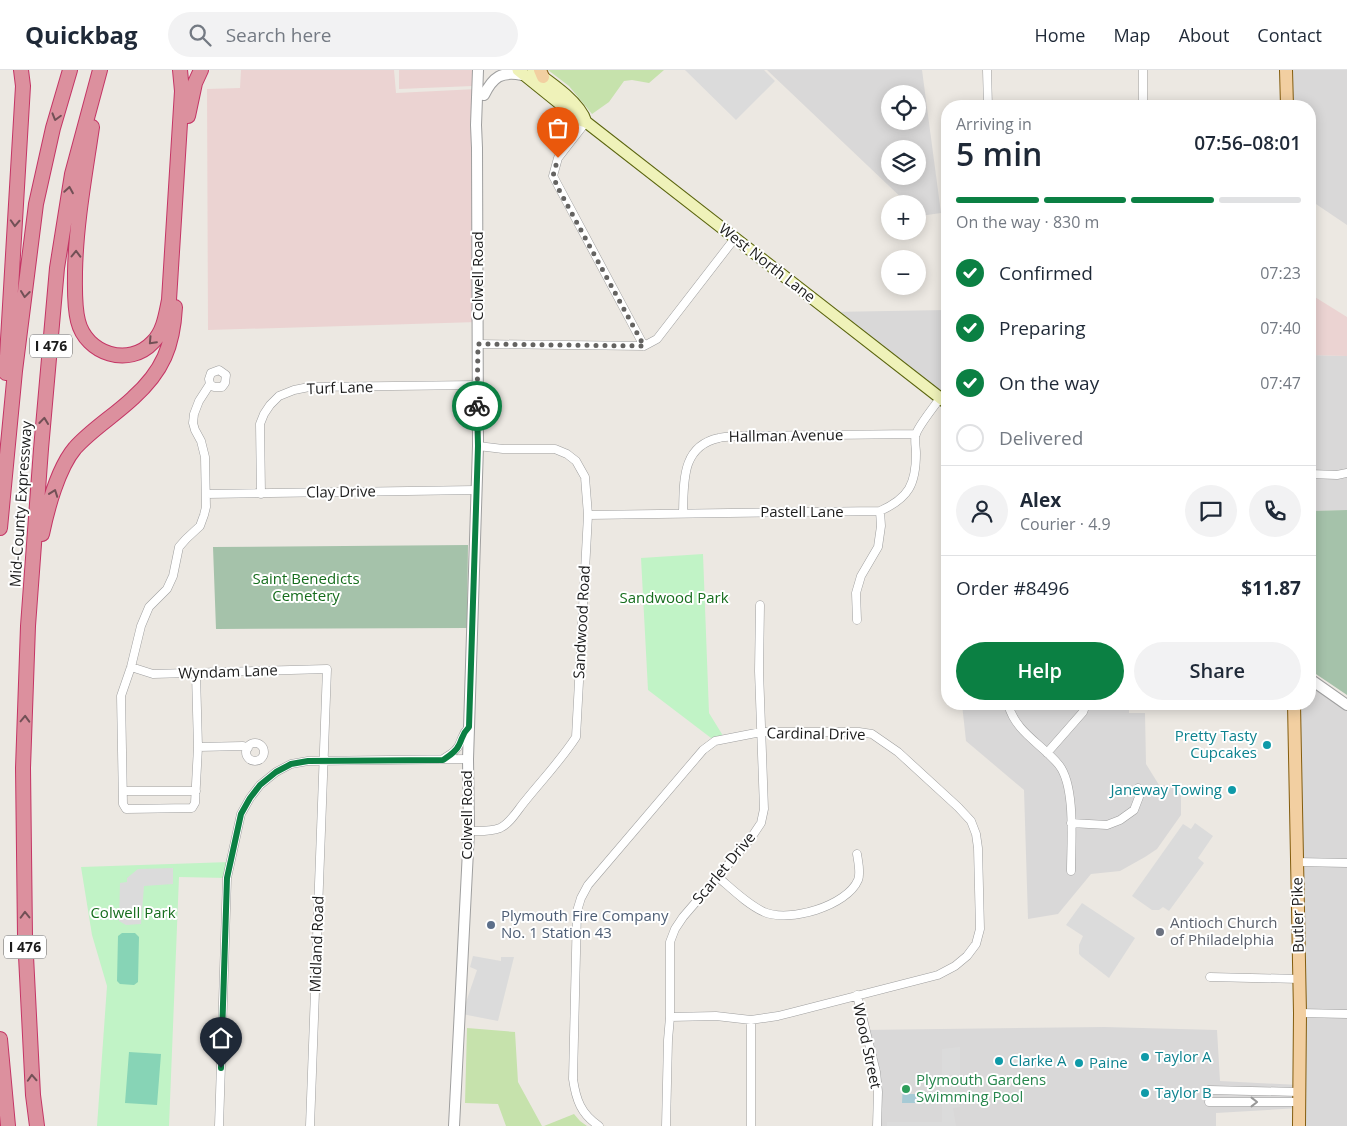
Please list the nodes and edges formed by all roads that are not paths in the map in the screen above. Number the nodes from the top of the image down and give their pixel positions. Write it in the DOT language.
graph roads {
  1 [pos="21,70"];
  2 [pos="70,70"];
  3 [pos="100,70"];
  4 [pos="180,70"];
  5 [pos="201,70"];
  6 [pos="478,70"];
  7 [pos="484,70"];
  8 [pos="987,70"];
  9 [pos="1143,70"];
  10 [pos="1286,70"];
  11 [pos="531,72"];
  12 [pos="484,95"];
  13 [pos="988,100"];
  14 [pos="1143,100"];
  15 [pos="1287,100"];
  16 [pos="586,122"];
  17 [pos="477,145"];
  18 [pos="735,238"];
  19 [pos="478,344"];
  20 [pos="644,346"];
  21 [pos="210,384"];
  22 [pos="477,385"];
  23 [pos="941,399"];
  24 [pos="941,405"];
  25 [pos="916,434"];
  26 [pos="478,446"];
  27 [pos="1347,473"];
  28 [pos="1316,474"];
  29 [pos="0,476"];
  30 [pos="476,490"];
  31 [pos="206,494"];
  32 [pos="260,494"];
  33 [pos="880,511"];
  34 [pos="684,513"];
  35 [pos="588,515"];
  36 [pos="0,528"];
  37 [pos="760,606"];
  38 [pos="857,620"];
  39 [pos="28,626"];
  40 [pos="131,667"];
  41 [pos="327,669"];
  42 [pos="196,674"];
  43 [pos="1316,683"];
  44 [pos="1347,705"];
  45 [pos="1010,710"];
  46 [pos="1084,710"];
  47 [pos="1294,710"];
  48 [pos="469,727"];
  49 [pos="761,732"];
  50 [pos="198,746"];
  51 [pos="248,748"];
  52 [pos="1047,753"];
  53 [pos="468,759"];
  54 [pos="443,760"];
  55 [pos="324,761"];
  56 [pos="1138,788"];
  57 [pos="196,791"];
  58 [pos="124,792"];
  59 [pos="1071,823"];
  60 [pos="469,831"];
  61 [pos="857,854"];
  62 [pos="1297,862"];
  63 [pos="1347,863"];
  64 [pos="1071,871"];
  65 [pos="718,877"];
  66 [pos="1210,978"];
  67 [pos="1300,979"];
  68 [pos="856,995"];
  69 [pos="1300,1013"];
  70 [pos="1347,1014"];
  71 [pos="670,1017"];
  72 [pos="751,1020"];
  73 [pos="0,1038"];
  74 [pos="1209,1090"];
  75 [pos="1299,1097"];
  76 [pos="1209,1102"];
  77 [pos="8,1126"];
  78 [pos="37,1126"];
  79 [pos="219,1126"];
  80 [pos="310,1126"];
  81 [pos="454,1126"];
  82 [pos="599,1126"];
  83 [pos="666,1126"];
  84 [pos="751,1126"];
  85 [pos="877,1126"];
  86 [pos="1298,1126"];
  1 -- 29 [label="highway, one-way"];
  2 -- 36 [label="highway, Mid-County Expressway / I 476, one-way"];
  4 -- 3 [label="highway, one-way"];
  39 -- 3 [label="highway, Mid-County Expressway / I 476, one-way"];
  39 -- 5 [label="highway, one-way"];
  6 -- 17 [label="street, Colwell Road"];
  7 -- 12 [label="street, Colwell Road"];
  8 -- 13 [label="street"];
  9 -- 14 [label="street"];
  10 -- 15 [label="main road"];
  11 -- 12 [label="street"];
  11 -- 16 [label="main road, West North Lane"];
  11 -- 16 [label="main road, West North Lane"];
  12 -- 17 [label="street, Colwell Road"];
  16 -- 18 [label="main road, West North Lane"];
  16 -- 20 [label="street"];
  17 -- 19 [label="street, Colwell Road"];
  18 -- 20 [label="street"];
  18 -- 23 [label="main road, West North Lane"];
  19 -- 20 [label="street"];
  19 -- 22 [label="street, Colwell Road"];
  21 -- 31 [label="street"];
  22 -- 26 [label="street, Colwell Road"];
  22 -- 32 [label="street, Turf Lane"];
  24 -- 25 [label="street"];
  25 -- 33 [label="street, Pastell Lane"];
  25 -- 34 [label="street, Hallman Avenue"];
  26 -- 30 [label="street, Colwell Road"];
  26 -- 35 [label="street, Sandwood Road"];
  27 -- 28 [label="street"];
  30 -- 32 [label="street, Clay Drive"];
  30 -- 48 [label="street, Colwell Road"];
  31 -- 32 [label="street, Clay Drive"];
  31 -- 40 [label="street"];
  33 -- 34 [label="street, Pastell Lane"];
  33 -- 38 [label="street"];
  34 -- 35 [label="street, Pastell Lane"];
  35 -- 60 [label="street, Sandwood Road"];
  37 -- 49 [label="street, Scarlet Drive"];
  78 -- 39 [label="highway, Mid-County Expressway / I 476, one-way"];
  40 -- 42 [label="street, Wyndam Lane"];
  40 -- 58 [label="street"];
  41 -- 42 [label="street, Wyndam Lane"];
  41 -- 55 [label="street, Midland Road"];
  42 -- 50 [label="street"];
  43 -- 44 [label="street"];
  45 -- 52 [label="street"];
  46 -- 52 [label="street"];
  47 -- 62 [label="main road, Butler Pike"];
  48 -- 53 [label="street, Colwell Road"];
  48 -- 54 [label="street"];
  49 -- 65 [label="street, Scarlet Drive"];
  49 -- 68 [label="street, Cardinal Drive"];
  49 -- 82 [label="street, Cardinal Drive"];
  50 -- 51 [label="street"];
  50 -- 57 [label="street"];
  52 -- 59 [label="street"];
  53 -- 54 [label="street"];
  53 -- 60 [label="street, Colwell Road"];
  54 -- 55 [label="street"];
  55 -- 79 [label="street"];
  55 -- 80 [label="street, Midland Road"];
  56 -- 59 [label="street"];
  57 -- 58 [label="street"];
  57 -- 58 [label="street"];
  59 -- 64 [label="street"];
  60 -- 81 [label="street, Colwell Road"];
  61 -- 65 [label="street"];
  62 -- 63 [label="street"];
  62 -- 67 [label="main road, Butler Pike"];
  65 -- 71 [label="street, Scarlet Drive"];
  66 -- 67 [label="street"];
  67 -- 69 [label="main road, Butler Pike"];
  68 -- 72 [label="street, Cardinal Drive"];
  68 -- 85 [label="street, Wood Street"];
  69 -- 70 [label="street"];
  69 -- 75 [label="main road, Butler Pike"];
  71 -- 72 [label="street, Cardinal Drive"];
  71 -- 83 [label="street, Scarlet Drive"];
  72 -- 84 [label="street"];
  73 -- 77 [label="highway"];
  74 -- 75 [label="street"];
  76 -- 75 [label="street, one-way"];
  75 -- 86 [label="main road, Butler Pike"];
}
